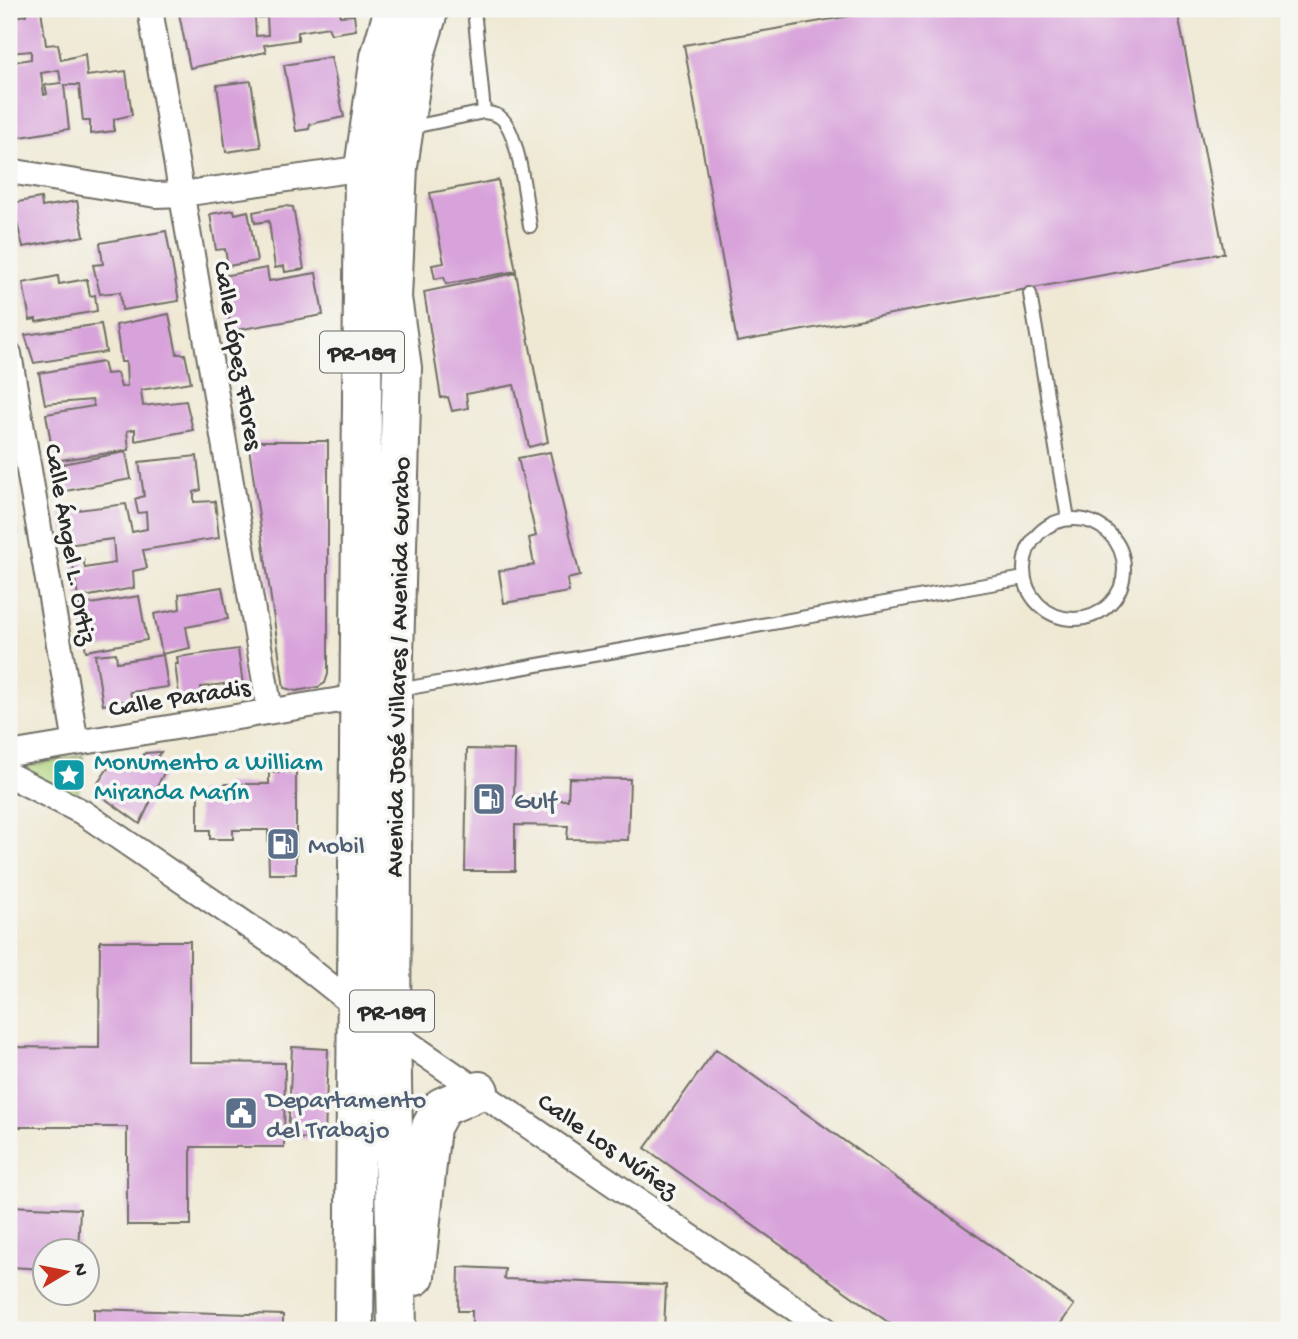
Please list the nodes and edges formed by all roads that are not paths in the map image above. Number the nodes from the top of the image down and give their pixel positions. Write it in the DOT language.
graph roads {
  1 [pos="150,9"];
  2 [pos="394,9"];
  3 [pos="429,9"];
  4 [pos="474,9"];
  5 [pos="484,111"];
  6 [pos="404,128"];
  7 [pos="363,168"];
  8 [pos="9,172"];
  9 [pos="182,194"];
  10 [pos="530,226"];
  11 [pos="1030,294"];
  12 [pos="9,354"];
  13 [pos="1068,519"];
  14 [pos="1024,578"];
  15 [pos="376,694"];
  16 [pos="270,711"];
  17 [pos="76,743"];
  18 [pos="9,754"];
  19 [pos="9,775"];
  20 [pos="358,852"];
  21 [pos="357,1008"];
  22 [pos="391,1031"];
  23 [pos="479,1091"];
  24 [pos="354,1330"];
  25 [pos="397,1330"];
  26 [pos="409,1330"];
  27 [pos="826,1330"];
  1 -- 9 [label="street, Calle López Flores"];
  2 -- 7 [label="main road, Avenida José Villares / Avenida Gurabo / PR-189"];
  3 -- 6 [label="main road, Avenida José Villares / Avenida Gurabo / PR-189"];
  4 -- 5 [label="lane"];
  5 -- 6 [label="lane"];
  5 -- 10 [label="lane"];
  6 -- 15 [label="main road, Avenida José Villares / Avenida Gurabo / PR-189"];
  7 -- 9 [label="street"];
  7 -- 15 [label="main road, Avenida José Villares / Avenida Gurabo / PR-189"];
  8 -- 9 [label="street"];
  9 -- 16 [label="street, Calle López Flores"];
  11 -- 13 [label="lane"];
  12 -- 17 [label="street, Calle Ángel L. Ortiz"];
  13 -- 14 [label="lane"];
  13 -- 14 [label="lane"];
  14 -- 15 [label="lane"];
  15 -- 16 [label="street, Calle Paradis"];
  15 -- 20 [label="main road, Avenida José Villares / Avenida Gurabo / PR-189"];
  15 -- 22 [label="main road, Avenida José Villares / Avenida Gurabo / PR-189"];
  16 -- 17 [label="street, Calle Paradis"];
  17 -- 18 [label="street, Calle Paradis"];
  19 -- 21 [label="street, Calle Los Núñez"];
  20 -- 21 [label="main road, Avenida José Villares / Avenida Gurabo / PR-189"];
  20 -- 22 [label="main road"];
  21 -- 22 [label="street, Calle Los Núñez"];
  21 -- 24 [label="main road, Avenida José Villares / Avenida Gurabo / PR-189"];
  22 -- 23 [label="street, Calle Los Núñez"];
  22 -- 25 [label="main road, Avenida José Villares / Avenida Gurabo / PR-189"];
  23 -- 26 [label="main road"];
  23 -- 27 [label="street, Calle Los Núñez"];
}
